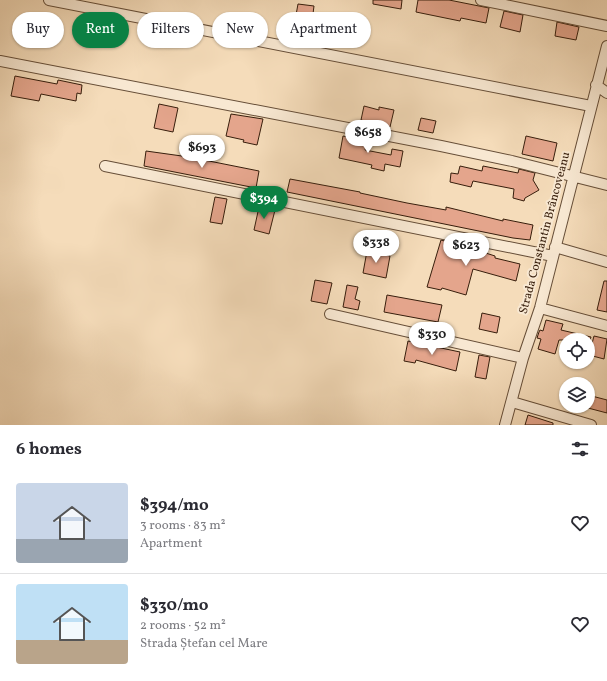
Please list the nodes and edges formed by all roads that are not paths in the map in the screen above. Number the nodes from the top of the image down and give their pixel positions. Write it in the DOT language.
graph roads {
  1 [pos="49,0"];
  2 [pos="481,0"];
  3 [pos="607,26"];
  4 [pos="607,46"];
  5 [pos="0,61"];
  6 [pos="596,85"];
  7 [pos="607,93"];
  8 [pos="591,106"];
  9 [pos="105,166"];
  10 [pos="574,176"];
  11 [pos="607,185"];
  12 [pos="554,252"];
  13 [pos="607,262"];
  14 [pos="540,308"];
  15 [pos="330,314"];
  16 [pos="607,326"];
  17 [pos="523,358"];
  18 [pos="512,402"];
  19 [pos="505,425"];
  20 [pos="591,425"];
  1 -- 8 [label="street"];
  2 -- 3 [label="street"];
  4 -- 6 [label="street, Strada Constantin Brâncoveanu"];
  5 -- 10 [label="street"];
  6 -- 7 [label="street"];
  6 -- 8 [label="street, Strada Constantin Brâncoveanu"];
  8 -- 10 [label="street, Strada Constantin Brâncoveanu"];
  9 -- 12 [label="street"];
  10 -- 11 [label="street"];
  10 -- 12 [label="street, Strada Constantin Brâncoveanu"];
  12 -- 13 [label="street"];
  12 -- 14 [label="street, Strada Constantin Brâncoveanu"];
  14 -- 16 [label="street"];
  14 -- 17 [label="street, Strada Constantin Brâncoveanu"];
  15 -- 17 [label="street"];
  17 -- 18 [label="street, Strada Constantin Brâncoveanu"];
  18 -- 19 [label="street, Strada Constantin Brâncoveanu"];
  18 -- 20 [label="street"];
}
